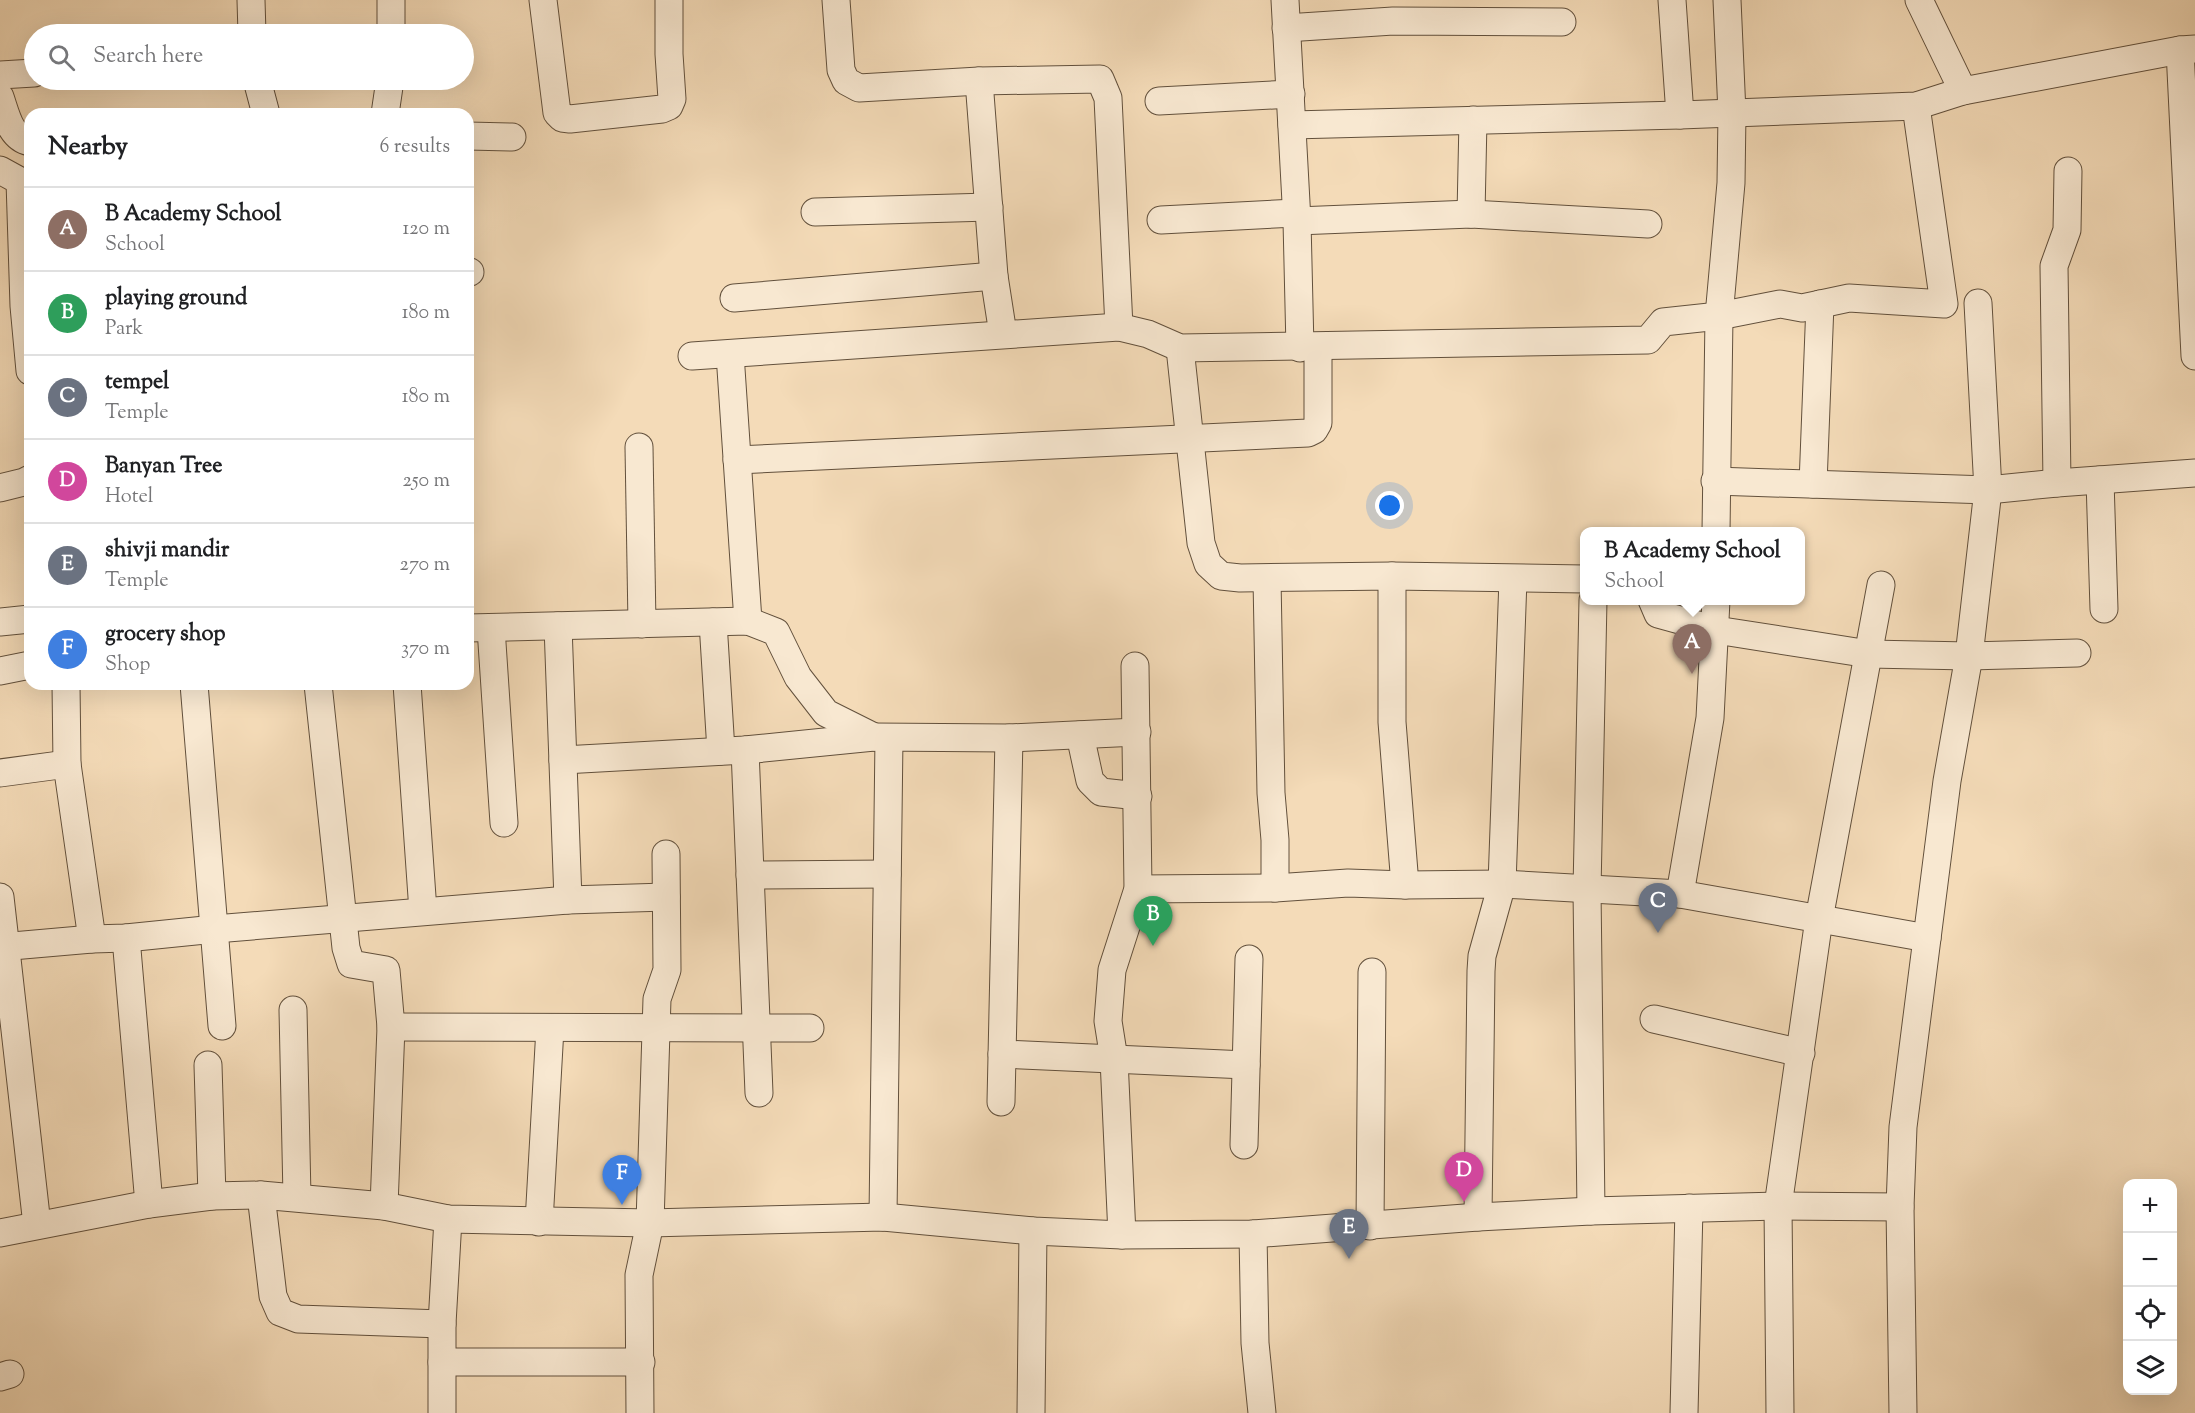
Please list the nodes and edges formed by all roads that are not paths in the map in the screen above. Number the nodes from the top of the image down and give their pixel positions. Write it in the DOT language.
graph roads {
  1 [pos="251,0"];
  2 [pos="391,0"];
  3 [pos="543,0"];
  4 [pos="669,0"];
  5 [pos="836,0"];
  6 [pos="1285,0"];
  7 [pos="1672,0"];
  8 [pos="1727,0"];
  9 [pos="1919,0"];
  10 [pos="1433,10"];
  11 [pos="1562,22"];
  12 [pos="252,24"];
  13 [pos="391,24"];
  14 [pos="1286,28"];
  15 [pos="2187,50"];
  16 [pos="24,74"];
  17 [pos="0,75"];
  18 [pos="979,81"];
  19 [pos="259,90"];
  20 [pos="389,90"];
  21 [pos="1963,91"];
  22 [pos="1291,94"];
  23 [pos="0,97"];
  24 [pos="1159,101"];
  25 [pos="1916,106"];
  26 [pos="264,108"];
  27 [pos="386,108"];
  28 [pos="1732,113"];
  29 [pos="1680,115"];
  30 [pos="1473,120"];
  31 [pos="1292,125"];
  32 [pos="474,136"];
  33 [pos="512,137"];
  34 [pos="24,140"];
  35 [pos="24,151"];
  36 [pos="2068,171"];
  37 [pos="10,176"];
  38 [pos="989,207"];
  39 [pos="815,212"];
  40 [pos="1471,214"];
  41 [pos="1297,217"];
  42 [pos="1161,220"];
  43 [pos="1648,224"];
  44 [pos="994,276"];
  45 [pos="734,298"];
  46 [pos="1978,303"];
  47 [pos="1820,304"];
  48 [pos="24,306"];
  49 [pos="1719,316"];
  50 [pos="1119,327"];
  51 [pos="1003,334"];
  52 [pos="1180,348"];
  53 [pos="1309,348"];
  54 [pos="730,354"];
  55 [pos="692,356"];
  56 [pos="2195,356"];
  57 [pos="1191,438"];
  58 [pos="639,447"];
  59 [pos="737,460"];
  60 [pos="2195,473"];
  61 [pos="2100,480"];
  62 [pos="1715,481"];
  63 [pos="24,482"];
  64 [pos="2057,483"];
  65 [pos="1813,484"];
  66 [pos="0,488"];
  67 [pos="1988,490"];
  68 [pos="1716,527"];
  69 [pos="1392,576"];
  70 [pos="1267,579"];
  71 [pos="1513,579"];
  72 [pos="1580,579"];
  73 [pos="1881,585"];
  74 [pos="1593,605"];
  75 [pos="1654,605"];
  76 [pos="1716,605"];
  77 [pos="2104,609"];
  78 [pos="24,620"];
  79 [pos="748,621"];
  80 [pos="0,622"];
  81 [pos="713,622"];
  82 [pos="642,624"];
  83 [pos="558,626"];
  84 [pos="479,628"];
  85 [pos="1716,630"];
  86 [pos="2077,653"];
  87 [pos="1869,654"];
  88 [pos="1969,656"];
  89 [pos="24,666"];
  90 [pos="1135,666"];
  91 [pos="0,670"];
  92 [pos="66,690"];
  93 [pos="195,690"];
  94 [pos="319,690"];
  95 [pos="407,690"];
  96 [pos="1137,732"];
  97 [pos="1080,735"];
  98 [pos="882,737"];
  99 [pos="1009,738"];
  100 [pos="733,751"];
  101 [pos="563,760"];
  102 [pos="67,765"];
  103 [pos="0,773"];
  104 [pos="1138,796"];
  105 [pos="504,823"];
  106 [pos="666,854"];
  107 [pos="887,874"];
  108 [pos="750,875"];
  109 [pos="1502,884"];
  110 [pos="1405,885"];
  111 [pos="1275,888"];
  112 [pos="1138,889"];
  113 [pos="1587,890"];
  114 [pos="1680,894"];
  115 [pos="0,897"];
  116 [pos="666,897"];
  117 [pos="568,900"];
  118 [pos="423,911"];
  119 [pos="343,918"];
  120 [pos="1819,919"];
  121 [pos="215,928"];
  122 [pos="126,938"];
  123 [pos="1927,938"];
  124 [pos="92,939"];
  125 [pos="2,947"];
  126 [pos="1249,959"];
  127 [pos="1372,972"];
  128 [pos="293,1010"];
  129 [pos="1654,1019"];
  130 [pos="222,1026"];
  131 [pos="391,1027"];
  132 [pos="550,1028"];
  133 [pos="656,1028"];
  134 [pos="757,1028"];
  135 [pos="810,1028"];
  136 [pos="1801,1053"];
  137 [pos="1002,1054"];
  138 [pos="1114,1059"];
  139 [pos="208,1065"];
  140 [pos="1246,1065"];
  141 [pos="759,1093"];
  142 [pos="1001,1102"];
  143 [pos="1244,1145"];
  144 [pos="261,1195"];
  145 [pos="212,1196"];
  146 [pos="297,1197"];
  147 [pos="149,1203"];
  148 [pos="384,1206"];
  149 [pos="1778,1206"];
  150 [pos="1900,1207"];
  151 [pos="1689,1208"];
  152 [pos="1591,1211"];
  153 [pos="883,1217"];
  154 [pos="1478,1217"];
  155 [pos="448,1219"];
  156 [pos="538,1222"];
  157 [pos="650,1223"];
  158 [pos="37,1225"];
  159 [pos="1371,1226"];
  160 [pos="1033,1230"];
  161 [pos="0,1233"];
  162 [pos="1253,1234"];
  163 [pos="1122,1235"];
  164 [pos="442,1324"];
  165 [pos="442,1362"];
  166 [pos="641,1362"];
  167 [pos="442,1413"];
  168 [pos="640,1413"];
  169 [pos="1031,1413"];
  170 [pos="1262,1413"];
  171 [pos="1684,1413"];
  172 [pos="1780,1413"];
  173 [pos="1903,1413"];
  1 -- 12 [label="street"];
  2 -- 13 [label="street"];
  3 -- 4 [label="street"];
  5 -- 18 [label="street"];
  6 -- 14 [label="street"];
  7 -- 29 [label="street"];
  8 -- 28 [label="street"];
  9 -- 21 [label="street"];
  10 -- 11 [label="street"];
  10 -- 14 [label="street"];
  14 -- 22 [label="street"];
  15 -- 21 [label="street"];
  15 -- 56 [label="street"];
  16 -- 17 [label="street"];
  18 -- 38 [label="street"];
  18 -- 50 [label="street"];
  19 -- 26 [label="street"];
  20 -- 27 [label="street"];
  21 -- 25 [label="street"];
  22 -- 24 [label="street"];
  22 -- 31 [label="street"];
  23 -- 34 [label="street"];
  25 -- 28 [label="street"];
  25 -- 47 [label="street"];
  28 -- 29 [label="street"];
  28 -- 49 [label="street"];
  29 -- 30 [label="street"];
  30 -- 31 [label="street"];
  30 -- 40 [label="street"];
  31 -- 41 [label="street"];
  32 -- 33 [label="street"];
  35 -- 37 [label="street"];
  36 -- 64 [label="street"];
  37 -- 48 [label="street"];
  38 -- 39 [label="street"];
  38 -- 44 [label="street"];
  40 -- 41 [label="street"];
  40 -- 43 [label="street"];
  41 -- 42 [label="street"];
  41 -- 53 [label="street"];
  44 -- 45 [label="street"];
  44 -- 51 [label="street"];
  46 -- 67 [label="street"];
  47 -- 49 [label="street"];
  47 -- 65 [label="street"];
  49 -- 53 [label="street"];
  49 -- 62 [label="street"];
  50 -- 51 [label="street"];
  50 -- 52 [label="street"];
  51 -- 54 [label="street"];
  52 -- 53 [label="street"];
  52 -- 57 [label="street"];
  53 -- 57 [label="street"];
  54 -- 55 [label="street"];
  54 -- 59 [label="street"];
  57 -- 59 [label="street"];
  57 -- 70 [label="street"];
  58 -- 82 [label="street"];
  59 -- 79 [label="street"];
  60 -- 61 [label="street"];
  61 -- 64 [label="street"];
  61 -- 77 [label="street"];
  62 -- 65 [label="street"];
  62 -- 68 [label="street"];
  63 -- 66 [label="street"];
  64 -- 67 [label="street"];
  65 -- 67 [label="street"];
  67 -- 88 [label="street"];
  69 -- 70 [label="street"];
  69 -- 71 [label="street"];
  69 -- 110 [label="street"];
  70 -- 111 [label="street"];
  71 -- 72 [label="street"];
  71 -- 109 [label="street"];
  73 -- 87 [label="street"];
  74 -- 113 [label="street"];
  75 -- 85 [label="street"];
  76 -- 85 [label="street"];
  78 -- 80 [label="street"];
  79 -- 81 [label="street"];
  79 -- 98 [label="street"];
  81 -- 82 [label="street"];
  81 -- 100 [label="street"];
  82 -- 83 [label="street"];
  83 -- 84 [label="street"];
  83 -- 101 [label="street"];
  84 -- 105 [label="street"];
  85 -- 87 [label="street"];
  85 -- 114 [label="street"];
  86 -- 88 [label="street"];
  87 -- 88 [label="street"];
  87 -- 120 [label="street"];
  88 -- 123 [label="street"];
  89 -- 91 [label="street"];
  90 -- 96 [label="street"];
  92 -- 102 [label="street"];
  93 -- 121 [label="street"];
  94 -- 119 [label="street"];
  95 -- 118 [label="street"];
  96 -- 97 [label="street"];
  96 -- 104 [label="street"];
  97 -- 99 [label="street"];
  97 -- 104 [label="street"];
  98 -- 99 [label="street"];
  98 -- 100 [label="street"];
  98 -- 107 [label="street"];
  99 -- 137 [label="street"];
  100 -- 101 [label="street"];
  100 -- 108 [label="street"];
  101 -- 117 [label="street"];
  102 -- 103 [label="street"];
  102 -- 124 [label="street"];
  104 -- 112 [label="street"];
  106 -- 116 [label="street"];
  107 -- 108 [label="street"];
  107 -- 153 [label="street"];
  108 -- 134 [label="street"];
  109 -- 110 [label="street"];
  109 -- 113 [label="street"];
  109 -- 154 [label="street"];
  110 -- 111 [label="street"];
  111 -- 112 [label="street"];
  112 -- 138 [label="street"];
  113 -- 114 [label="street"];
  113 -- 152 [label="street"];
  114 -- 120 [label="street"];
  115 -- 125 [label="street"];
  116 -- 117 [label="street"];
  116 -- 133 [label="street"];
  117 -- 118 [label="street"];
  118 -- 119 [label="street"];
  119 -- 121 [label="street"];
  119 -- 131 [label="street"];
  120 -- 123 [label="street"];
  120 -- 136 [label="street"];
  121 -- 122 [label="street"];
  121 -- 130 [label="street"];
  122 -- 124 [label="street"];
  122 -- 147 [label="street"];
  123 -- 150 [label="street"];
  124 -- 125 [label="street"];
  125 -- 158 [label="street"];
  126 -- 140 [label="street"];
  127 -- 159 [label="street"];
  128 -- 146 [label="street"];
  129 -- 136 [label="street"];
  131 -- 132 [label="street"];
  131 -- 148 [label="street"];
  132 -- 133 [label="street"];
  132 -- 156 [label="street"];
  133 -- 134 [label="street"];
  133 -- 157 [label="street"];
  134 -- 135 [label="street"];
  134 -- 141 [label="street"];
  136 -- 149 [label="street"];
  137 -- 138 [label="street"];
  137 -- 142 [label="street"];
  138 -- 140 [label="street"];
  138 -- 163 [label="street"];
  139 -- 145 [label="street"];
  140 -- 143 [label="street"];
  144 -- 145 [label="street"];
  144 -- 146 [label="street"];
  144 -- 164 [label="street"];
  145 -- 147 [label="street"];
  146 -- 148 [label="street"];
  147 -- 158 [label="street"];
  148 -- 155 [label="street"];
  149 -- 150 [label="street"];
  149 -- 151 [label="street"];
  149 -- 172 [label="street"];
  150 -- 173 [label="street"];
  151 -- 152 [label="street"];
  151 -- 171 [label="street"];
  152 -- 154 [label="street"];
  153 -- 157 [label="street"];
  153 -- 160 [label="street"];
  154 -- 159 [label="street"];
  155 -- 156 [label="street"];
  155 -- 164 [label="street"];
  156 -- 157 [label="street"];
  157 -- 166 [label="street"];
  158 -- 161 [label="street"];
  159 -- 162 [label="street"];
  160 -- 163 [label="street"];
  160 -- 169 [label="street"];
  162 -- 163 [label="street"];
  162 -- 170 [label="street"];
  164 -- 165 [label="street"];
  165 -- 166 [label="street"];
  165 -- 167 [label="street"];
  166 -- 168 [label="street"];
}
